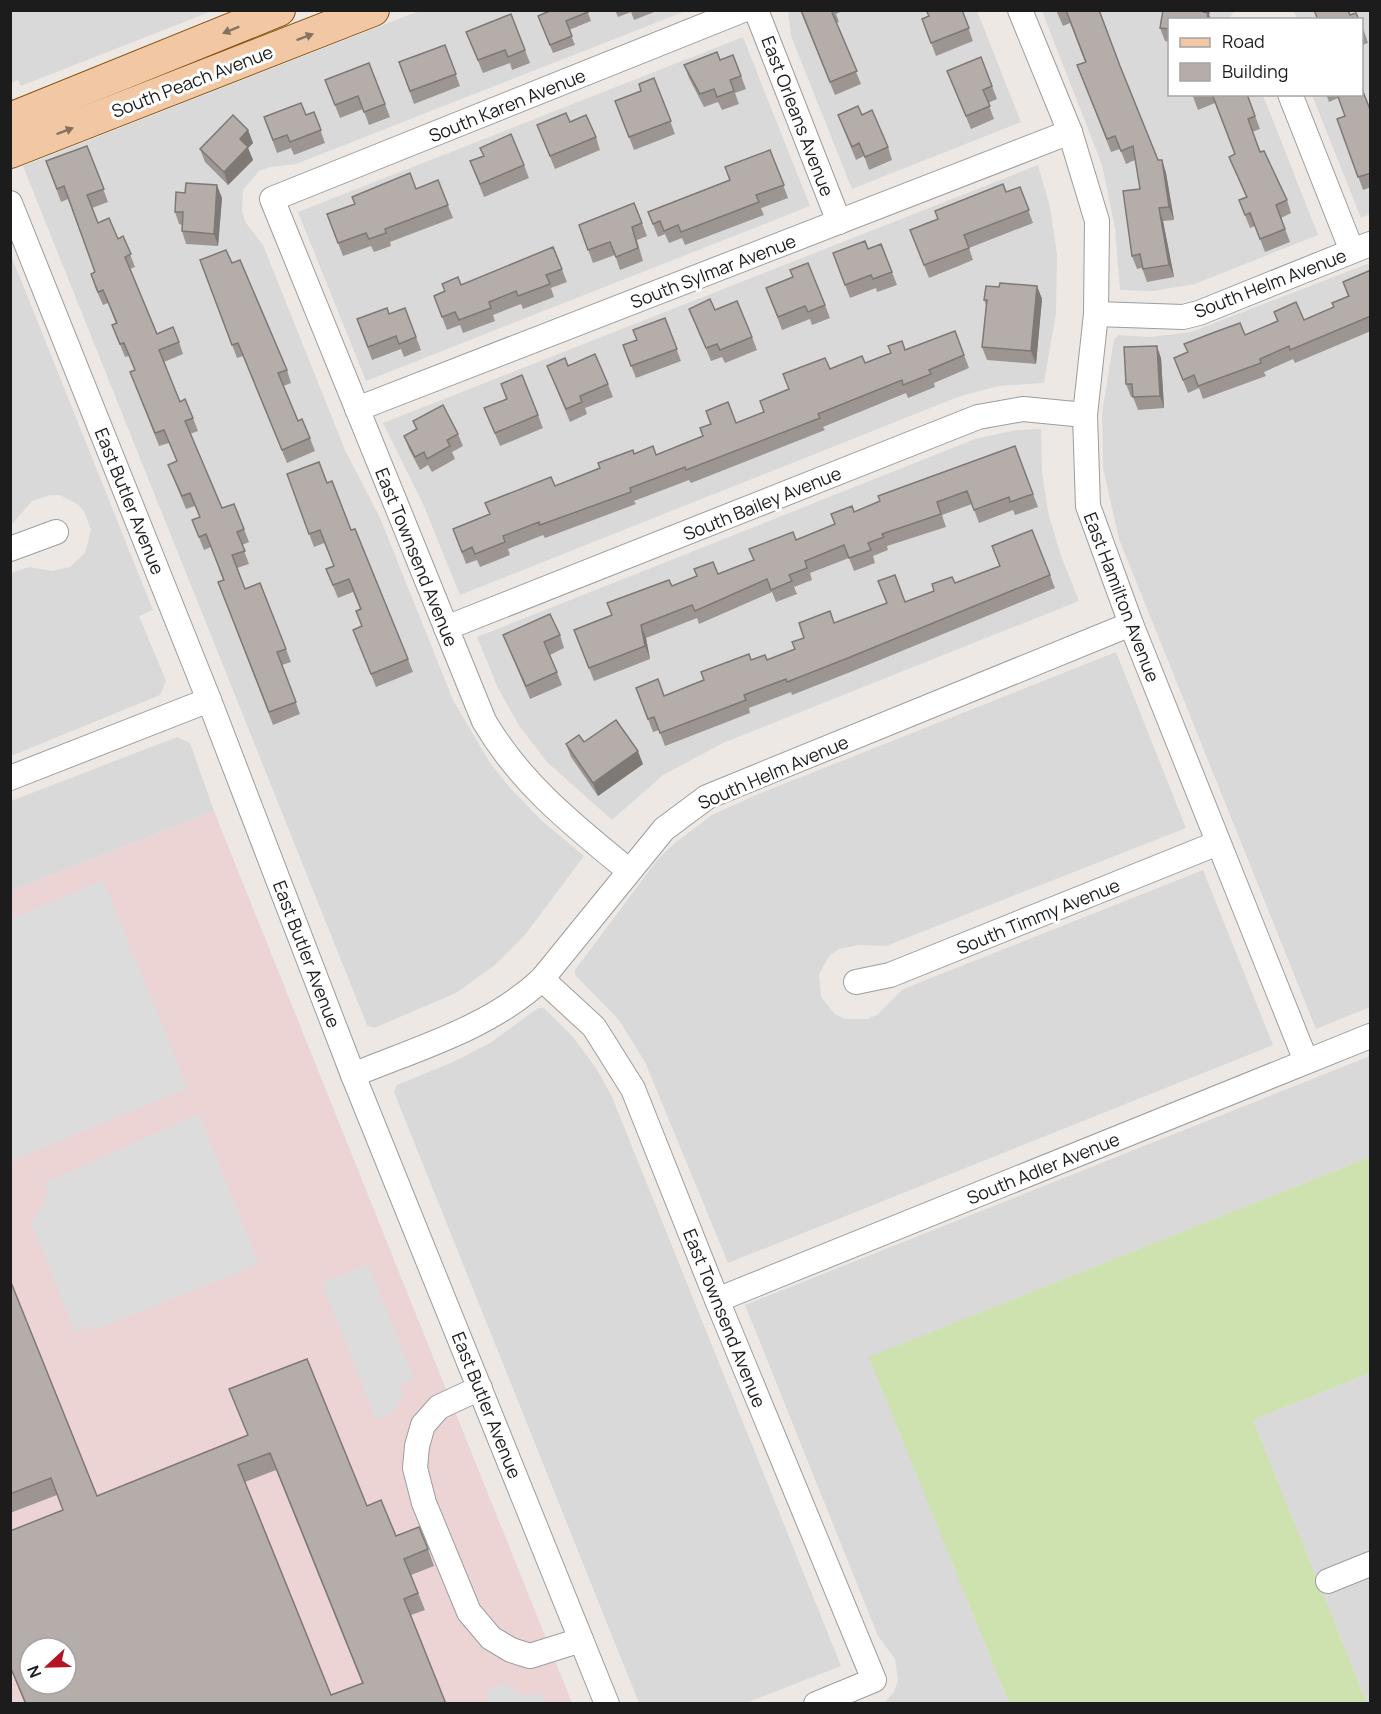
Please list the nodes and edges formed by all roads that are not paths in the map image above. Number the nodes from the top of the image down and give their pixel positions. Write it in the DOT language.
graph roads {
  1 [pos="279,10"];
  2 [pos="373,10"];
  3 [pos="743,10"];
  4 [pos="756,10"];
  5 [pos="1020,10"];
  6 [pos="115,76"];
  7 [pos="1291,96"];
  8 [pos="10,101"];
  9 [pos="10,119"];
  10 [pos="1070,132"];
  11 [pos="10,152"];
  12 [pos="272,199"];
  13 [pos="10,203"];
  14 [pos="839,222"];
  15 [pos="1361,248"];
  16 [pos="1096,314"];
  17 [pos="357,409"];
  18 [pos="1085,415"];
  19 [pos="56,532"];
  20 [pos="10,549"];
  21 [pos="1131,624"];
  22 [pos="446,628"];
  23 [pos="209,700"];
  24 [pos="10,778"];
  25 [pos="1218,843"];
  26 [pos="628,870"];
  27 [pos="542,979"];
  28 [pos="856,982"];
  29 [pos="1371,1036"];
  30 [pos="1306,1061"];
  31 [pos="353,1075"];
  32 [pos="717,1300"];
  33 [pos="480,1388"];
  34 [pos="1371,1564"];
  35 [pos="1328,1581"];
  36 [pos="581,1640"];
  37 [pos="607,1704"];
  38 [pos="816,1704"];
  1 -- 6 [label="main road, South Peach Avenue, one-way"];
  11 -- 2 [label="main road, South Peach Avenue, one-way"];
  3 -- 12 [label="street, South Karen Avenue"];
  4 -- 14 [label="street, East Orleans Avenue"];
  5 -- 10 [label="street, East Hamilton Avenue"];
  6 -- 8 [label="main road"];
  6 -- 9 [label="main road, South Peach Avenue"];
  7 -- 15 [label="street"];
  10 -- 14 [label="street, South Sylmar Avenue"];
  10 -- 16 [label="street, East Hamilton Avenue"];
  12 -- 17 [label="street, East Townsend Avenue"];
  13 -- 23 [label="street, East Butler Avenue"];
  14 -- 17 [label="street, South Sylmar Avenue"];
  15 -- 16 [label="street, South Helm Avenue"];
  16 -- 18 [label="street, East Hamilton Avenue"];
  17 -- 22 [label="street, East Townsend Avenue"];
  18 -- 21 [label="street, East Hamilton Avenue"];
  18 -- 22 [label="street, South Bailey Avenue"];
  19 -- 20 [label="street"];
  21 -- 25 [label="street, East Hamilton Avenue"];
  21 -- 26 [label="street, South Helm Avenue"];
  22 -- 26 [label="street, East Townsend Avenue"];
  23 -- 24 [label="street"];
  23 -- 31 [label="street, East Butler Avenue"];
  25 -- 28 [label="street, South Timmy Avenue"];
  25 -- 30 [label="street, East Hamilton Avenue"];
  26 -- 27 [label="street, South Helm Avenue"];
  27 -- 31 [label="street, South Helm Avenue"];
  27 -- 32 [label="street, East Townsend Avenue"];
  29 -- 30 [label="street, South Adler Avenue"];
  30 -- 32 [label="street, South Adler Avenue"];
  31 -- 33 [label="street, East Butler Avenue"];
  32 -- 38 [label="street, East Townsend Avenue"];
  33 -- 36 [label="street, East Butler Avenue"];
  33 -- 36 [label="street"];
  34 -- 35 [label="street"];
  36 -- 37 [label="street, East Butler Avenue"];
}
